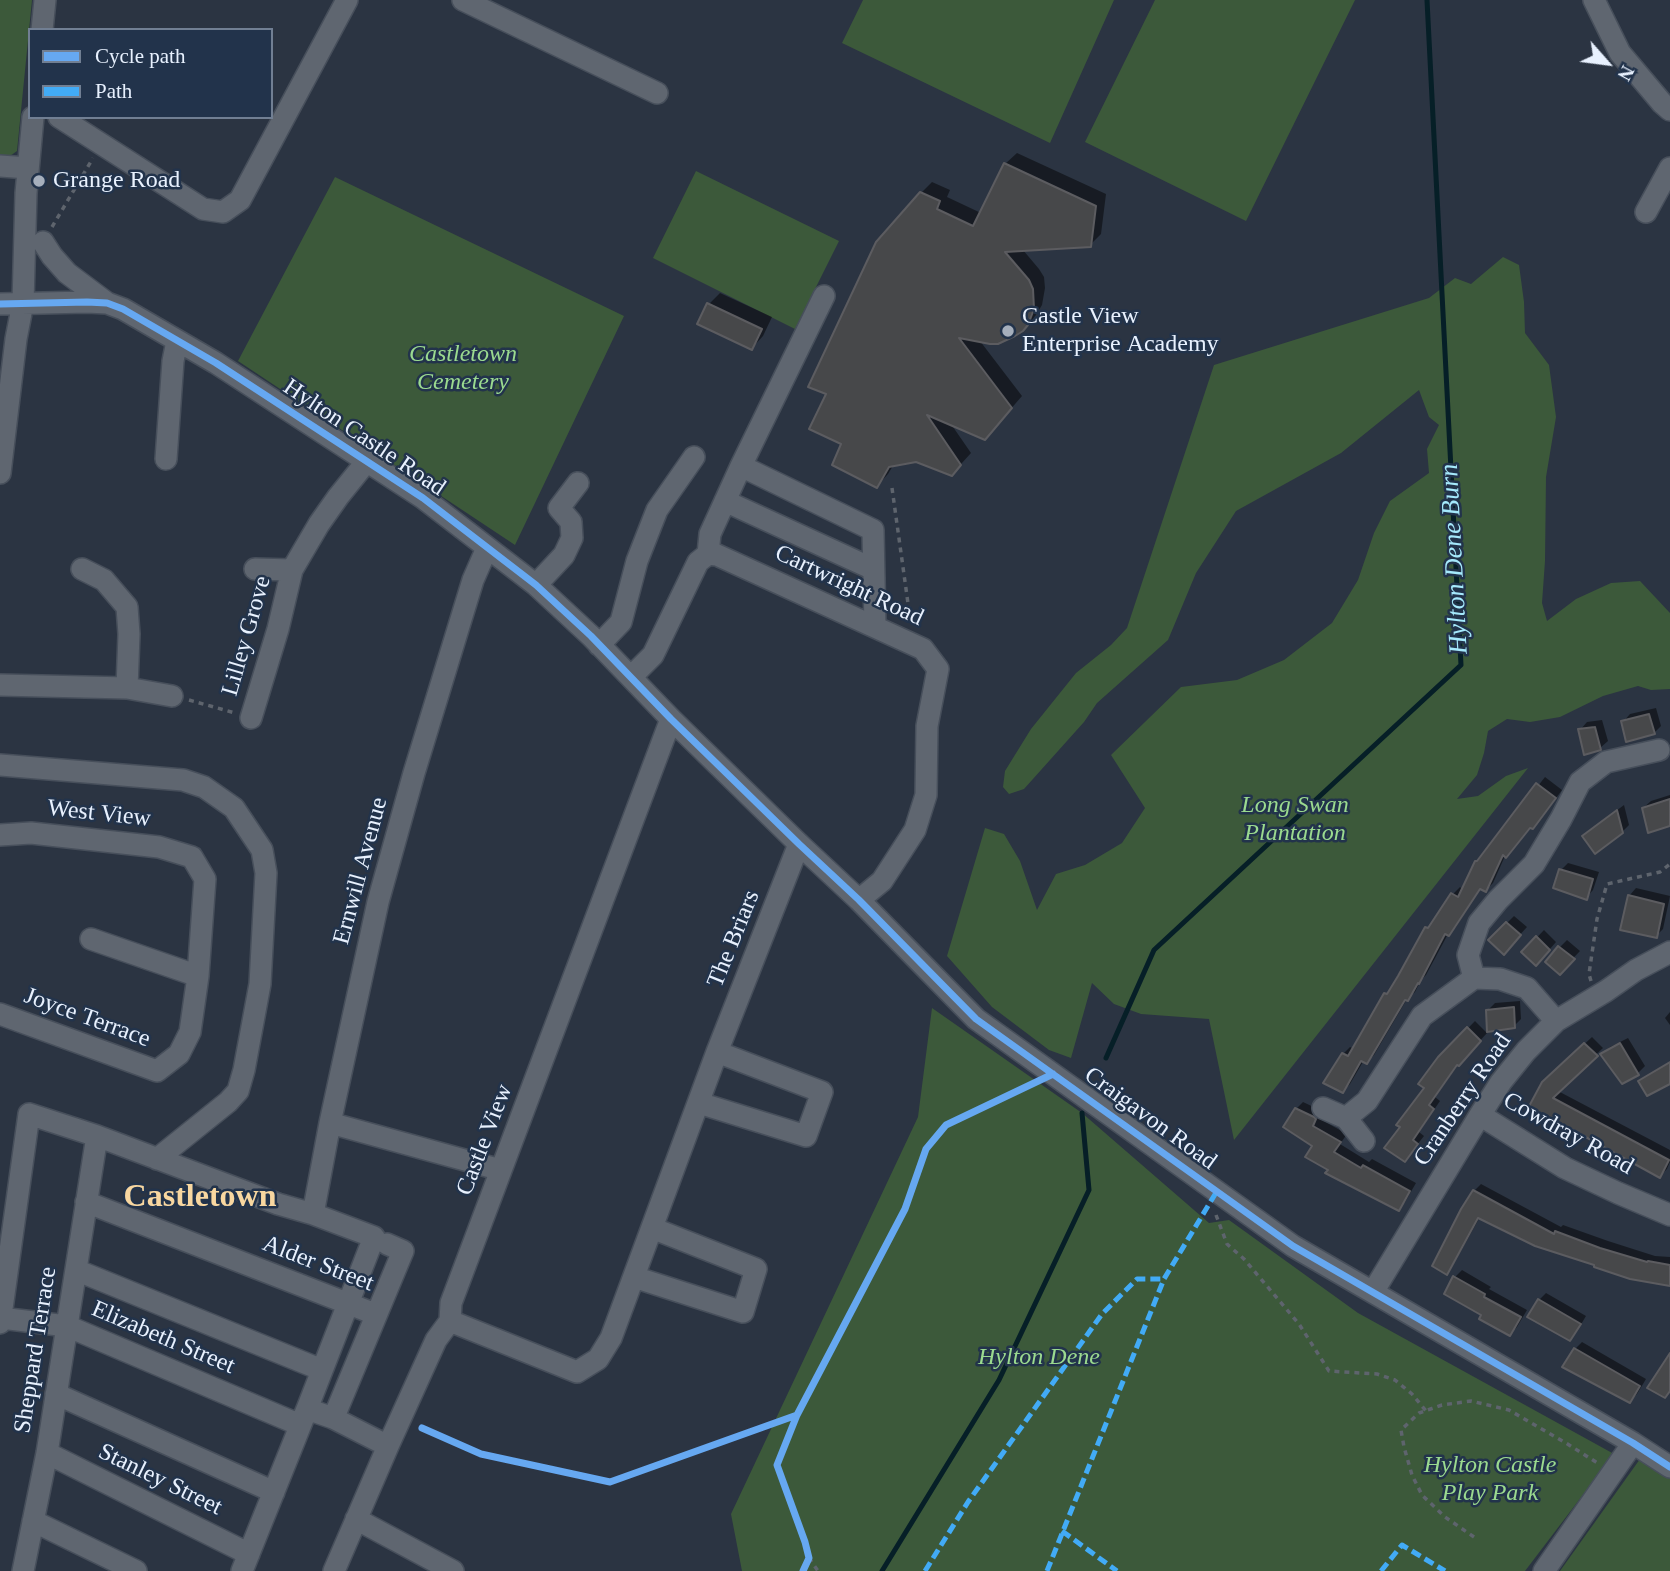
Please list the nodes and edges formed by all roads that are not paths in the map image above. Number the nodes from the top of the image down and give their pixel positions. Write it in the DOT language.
graph roads {
  1 [pos="45,0"];
  2 [pos="347,0"];
  3 [pos="463,0"];
  4 [pos="1594,0"];
  5 [pos="42,28"];
  6 [pos="657,93"];
  7 [pos="1670,110"];
  8 [pos="33,119"];
  9 [pos="62,119"];
  10 [pos="0,166"];
  11 [pos="28,168"];
  12 [pos="1670,168"];
  13 [pos="1646,212"];
  14 [pos="43,242"];
  15 [pos="824,296"];
  16 [pos="23,303"];
  17 [pos="107,303"];
  18 [pos="0,304"];
  19 [pos="177,341"];
  20 [pos="694,457"];
  21 [pos="166,459"];
  22 [pos="367,461"];
  23 [pos="741,466"];
  24 [pos="0,473"];
  25 [pos="578,483"];
  26 [pos="725,501"];
  27 [pos="487,548"];
  28 [pos="708,554"];
  29 [pos="82,569"];
  30 [pos="256,569"];
  31 [pos="873,569"];
  32 [pos="292,570"];
  33 [pos="536,585"];
  34 [pos="875,627"];
  35 [pos="599,645"];
  36 [pos="631,677"];
  37 [pos="0,685"];
  38 [pos="127,688"];
  39 [pos="172,696"];
  40 [pos="251,718"];
  41 [pos="671,719"];
  42 [pos="1659,750"];
  43 [pos="0,765"];
  44 [pos="0,835"];
  45 [pos="799,844"];
  46 [pos="859,900"];
  47 [pos="91,939"];
  48 [pos="1670,952"];
  49 [pos="198,976"];
  50 [pos="1474,978"];
  51 [pos="0,1014"];
  52 [pos="1556,1021"];
  53 [pos="717,1052"];
  54 [pos="699,1103"];
  55 [pos="1324,1108"];
  56 [pos="1480,1115"];
  57 [pos="1346,1118"];
  58 [pos="330,1124"];
  59 [pos="97,1136"];
  60 [pos="1364,1141"];
  61 [pos="158,1159"];
  62 [pos="501,1170"];
  63 [pos="86,1202"];
  64 [pos="313,1214"];
  65 [pos="1670,1215"];
  66 [pos="652,1228"];
  67 [pos="387,1244"];
  68 [pos="76,1270"];
  69 [pos="634,1277"];
  70 [pos="1373,1292"];
  71 [pos="348,1304"];
  72 [pos="375,1314"];
  73 [pos="0,1320"];
  74 [pos="450,1321"];
  75 [pos="68,1326"];
  76 [pos="322,1370"];
  77 [pos="56,1394"];
  78 [pos="337,1412"];
  79 [pos="304,1417"];
  80 [pos="1633,1444"];
  81 [pos="388,1446"];
  82 [pos="47,1453"];
  83 [pos="1670,1467"];
  84 [pos="274,1492"];
  85 [pos="356,1519"];
  86 [pos="33,1521"];
  87 [pos="246,1562"];
  88 [pos="23,1571"];
  89 [pos="136,1571"];
  90 [pos="334,1571"];
  91 [pos="453,1571"];
  92 [pos="1544,1571"];
  1 -- 5 [label="street"];
  2 -- 9 [label="street"];
  3 -- 6 [label="street"];
  4 -- 7 [label="street"];
  8 -- 11 [label="street"];
  10 -- 11 [label="street"];
  11 -- 16 [label="street"];
  12 -- 13 [label="street"];
  14 -- 17 [label="street, Hylton Castle Road"];
  15 -- 23 [label="street"];
  16 -- 17 [label="street, Hylton Castle Road"];
  16 -- 18 [label="street, Hylton Castle Road"];
  16 -- 24 [label="street"];
  17 -- 19 [label="street, Hylton Castle Road"];
  19 -- 21 [label="street"];
  19 -- 22 [label="street, Hylton Castle Road"];
  20 -- 35 [label="street"];
  22 -- 27 [label="street, Hylton Castle Road"];
  22 -- 32 [label="street, Lilley Grove"];
  23 -- 26 [label="street"];
  23 -- 31 [label="street"];
  25 -- 33 [label="street"];
  26 -- 28 [label="street"];
  26 -- 31 [label="street"];
  27 -- 33 [label="street, Hylton Castle Road"];
  27 -- 58 [label="street, Ernwill Avenue"];
  28 -- 34 [label="street, Cartwright Road"];
  28 -- 36 [label="street"];
  29 -- 38 [label="street"];
  30 -- 32 [label="street, Lilley Grove"];
  31 -- 34 [label="street"];
  32 -- 40 [label="street, Lilley Grove"];
  33 -- 35 [label="street, Hylton Castle Road"];
  34 -- 46 [label="street, Cartwright Road"];
  35 -- 36 [label="street, Hylton Castle Road"];
  36 -- 41 [label="street, Hylton Castle Road"];
  37 -- 38 [label="street"];
  38 -- 39 [label="street"];
  41 -- 45 [label="street, Craigavon Road"];
  41 -- 62 [label="street, Castle View"];
  42 -- 50 [label="street"];
  43 -- 61 [label="street"];
  44 -- 49 [label="street, West View"];
  45 -- 46 [label="street, Craigavon Road"];
  45 -- 53 [label="street, The Briars"];
  46 -- 70 [label="street, Craigavon Road"];
  47 -- 49 [label="street"];
  48 -- 52 [label="street, Cranberry Road"];
  49 -- 51 [label="street, Joyce Terrace"];
  50 -- 52 [label="street"];
  50 -- 57 [label="street"];
  52 -- 56 [label="street, Cranberry Road"];
  53 -- 54 [label="street, The Briars"];
  53 -- 54 [label="street"];
  54 -- 66 [label="street, The Briars"];
  55 -- 57 [label="street"];
  56 -- 65 [label="street, Cowdray Road"];
  56 -- 70 [label="street, Cranberry Road"];
  57 -- 60 [label="street"];
  58 -- 62 [label="street"];
  58 -- 64 [label="street, Ernwill Avenue"];
  59 -- 61 [label="street"];
  59 -- 63 [label="street, Sheppard Terrace"];
  59 -- 73 [label="street"];
  61 -- 64 [label="street"];
  62 -- 74 [label="street, Castle View"];
  63 -- 68 [label="street, Sheppard Terrace"];
  63 -- 71 [label="street, Alder Street"];
  64 -- 71 [label="street"];
  66 -- 69 [label="street, The Briars"];
  66 -- 69 [label="street"];
  67 -- 72 [label="street"];
  68 -- 75 [label="street, Sheppard Terrace"];
  68 -- 76 [label="street"];
  69 -- 74 [label="street, The Briars"];
  70 -- 80 [label="street, Craigavon Road"];
  71 -- 72 [label="street, Alder Street"];
  71 -- 76 [label="street"];
  72 -- 78 [label="street"];
  73 -- 75 [label="street, Elizabeth Street"];
  74 -- 81 [label="street, Castle View"];
  75 -- 77 [label="street, Sheppard Terrace"];
  75 -- 79 [label="street, Elizabeth Street"];
  76 -- 79 [label="street"];
  77 -- 82 [label="street, Sheppard Terrace"];
  77 -- 84 [label="street"];
  79 -- 81 [label="street, Elizabeth Street"];
  79 -- 84 [label="street"];
  80 -- 83 [label="street, Craigavon Road"];
  80 -- 92 [label="street"];
  81 -- 85 [label="street, Castle View"];
  82 -- 86 [label="street, Sheppard Terrace"];
  82 -- 87 [label="street, Stanley Street"];
  84 -- 87 [label="street"];
  85 -- 90 [label="street, Castle View"];
  85 -- 91 [label="street"];
  86 -- 88 [label="street, Sheppard Terrace"];
  86 -- 89 [label="street"];
}
